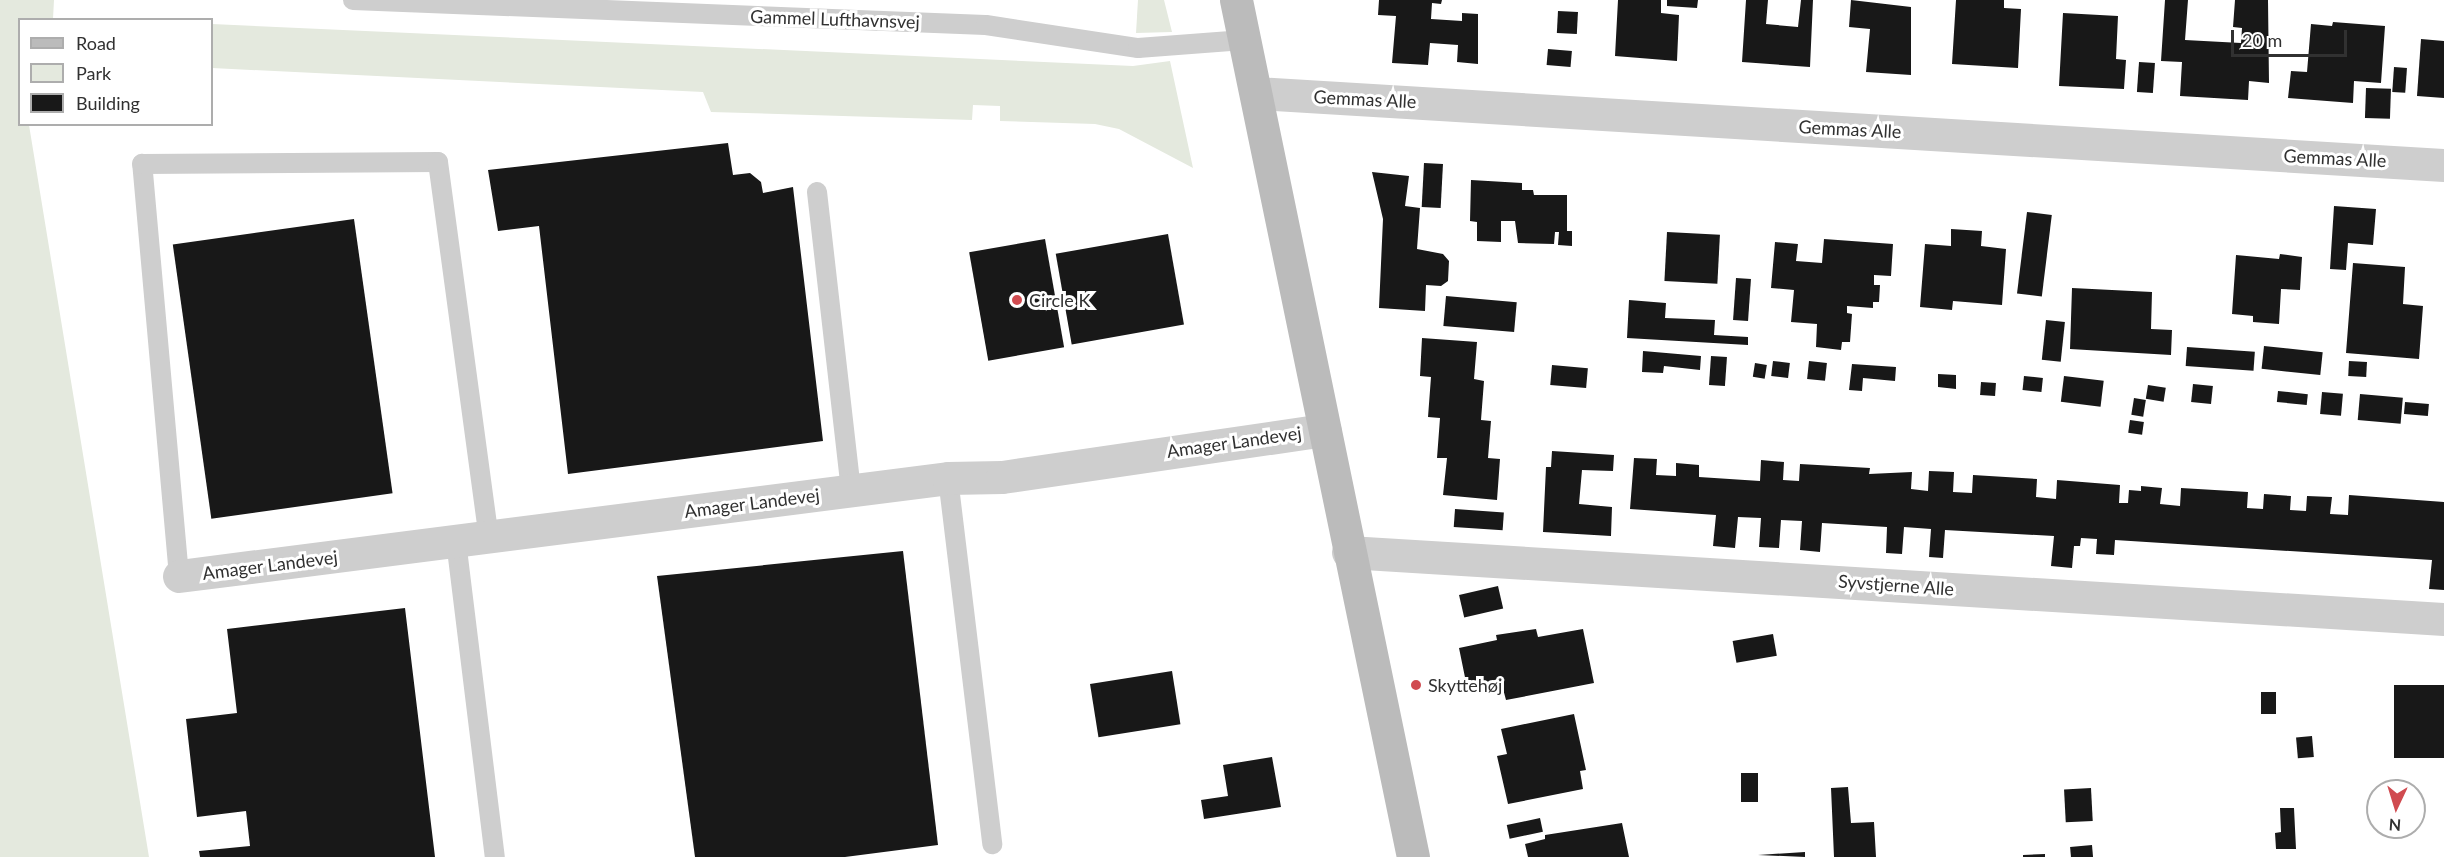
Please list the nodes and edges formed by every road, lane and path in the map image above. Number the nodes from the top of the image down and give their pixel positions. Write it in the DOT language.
graph roads {
  1 [pos="353,0"];
  2 [pos="1236,0"];
  3 [pos="1244,40"];
  4 [pos="1256,93"];
  5 [pos="2444,165"];
  6 [pos="817,192"];
  7 [pos="1325,430"];
  8 [pos="948,478"];
  9 [pos="850,490"];
  10 [pos="489,537"];
  11 [pos="456,541"];
  12 [pos="1348,552"];
  13 [pos="179,576"];
  14 [pos="2444,619"];
  15 [pos="992,844"];
  16 [pos="495,857"];
  17 [pos="1413,857"];
  1 -- 3 [label="lane, Gammel Lufthavnsvej"];
  2 -- 3 [label="street, Amager Landevej"];
  3 -- 4 [label="street, Amager Landevej"];
  4 -- 5 [label="street, Gemmas Alle"];
  4 -- 7 [label="street, Amager Landevej"];
  6 -- 9 [label="lane"];
  7 -- 8 [label="street, Amager Landevej"];
  7 -- 12 [label="street, Amager Landevej"];
  8 -- 9 [label="street, Amager Landevej"];
  8 -- 15 [label="lane"];
  9 -- 10 [label="street, Amager Landevej"];
  10 -- 11 [label="street, Amager Landevej"];
  10 -- 13 [label="lane"];
  11 -- 13 [label="street, Amager Landevej"];
  11 -- 16 [label="lane"];
  12 -- 14 [label="street, Syvstjerne Alle"];
  12 -- 17 [label="street, Amager Landevej"];
}
